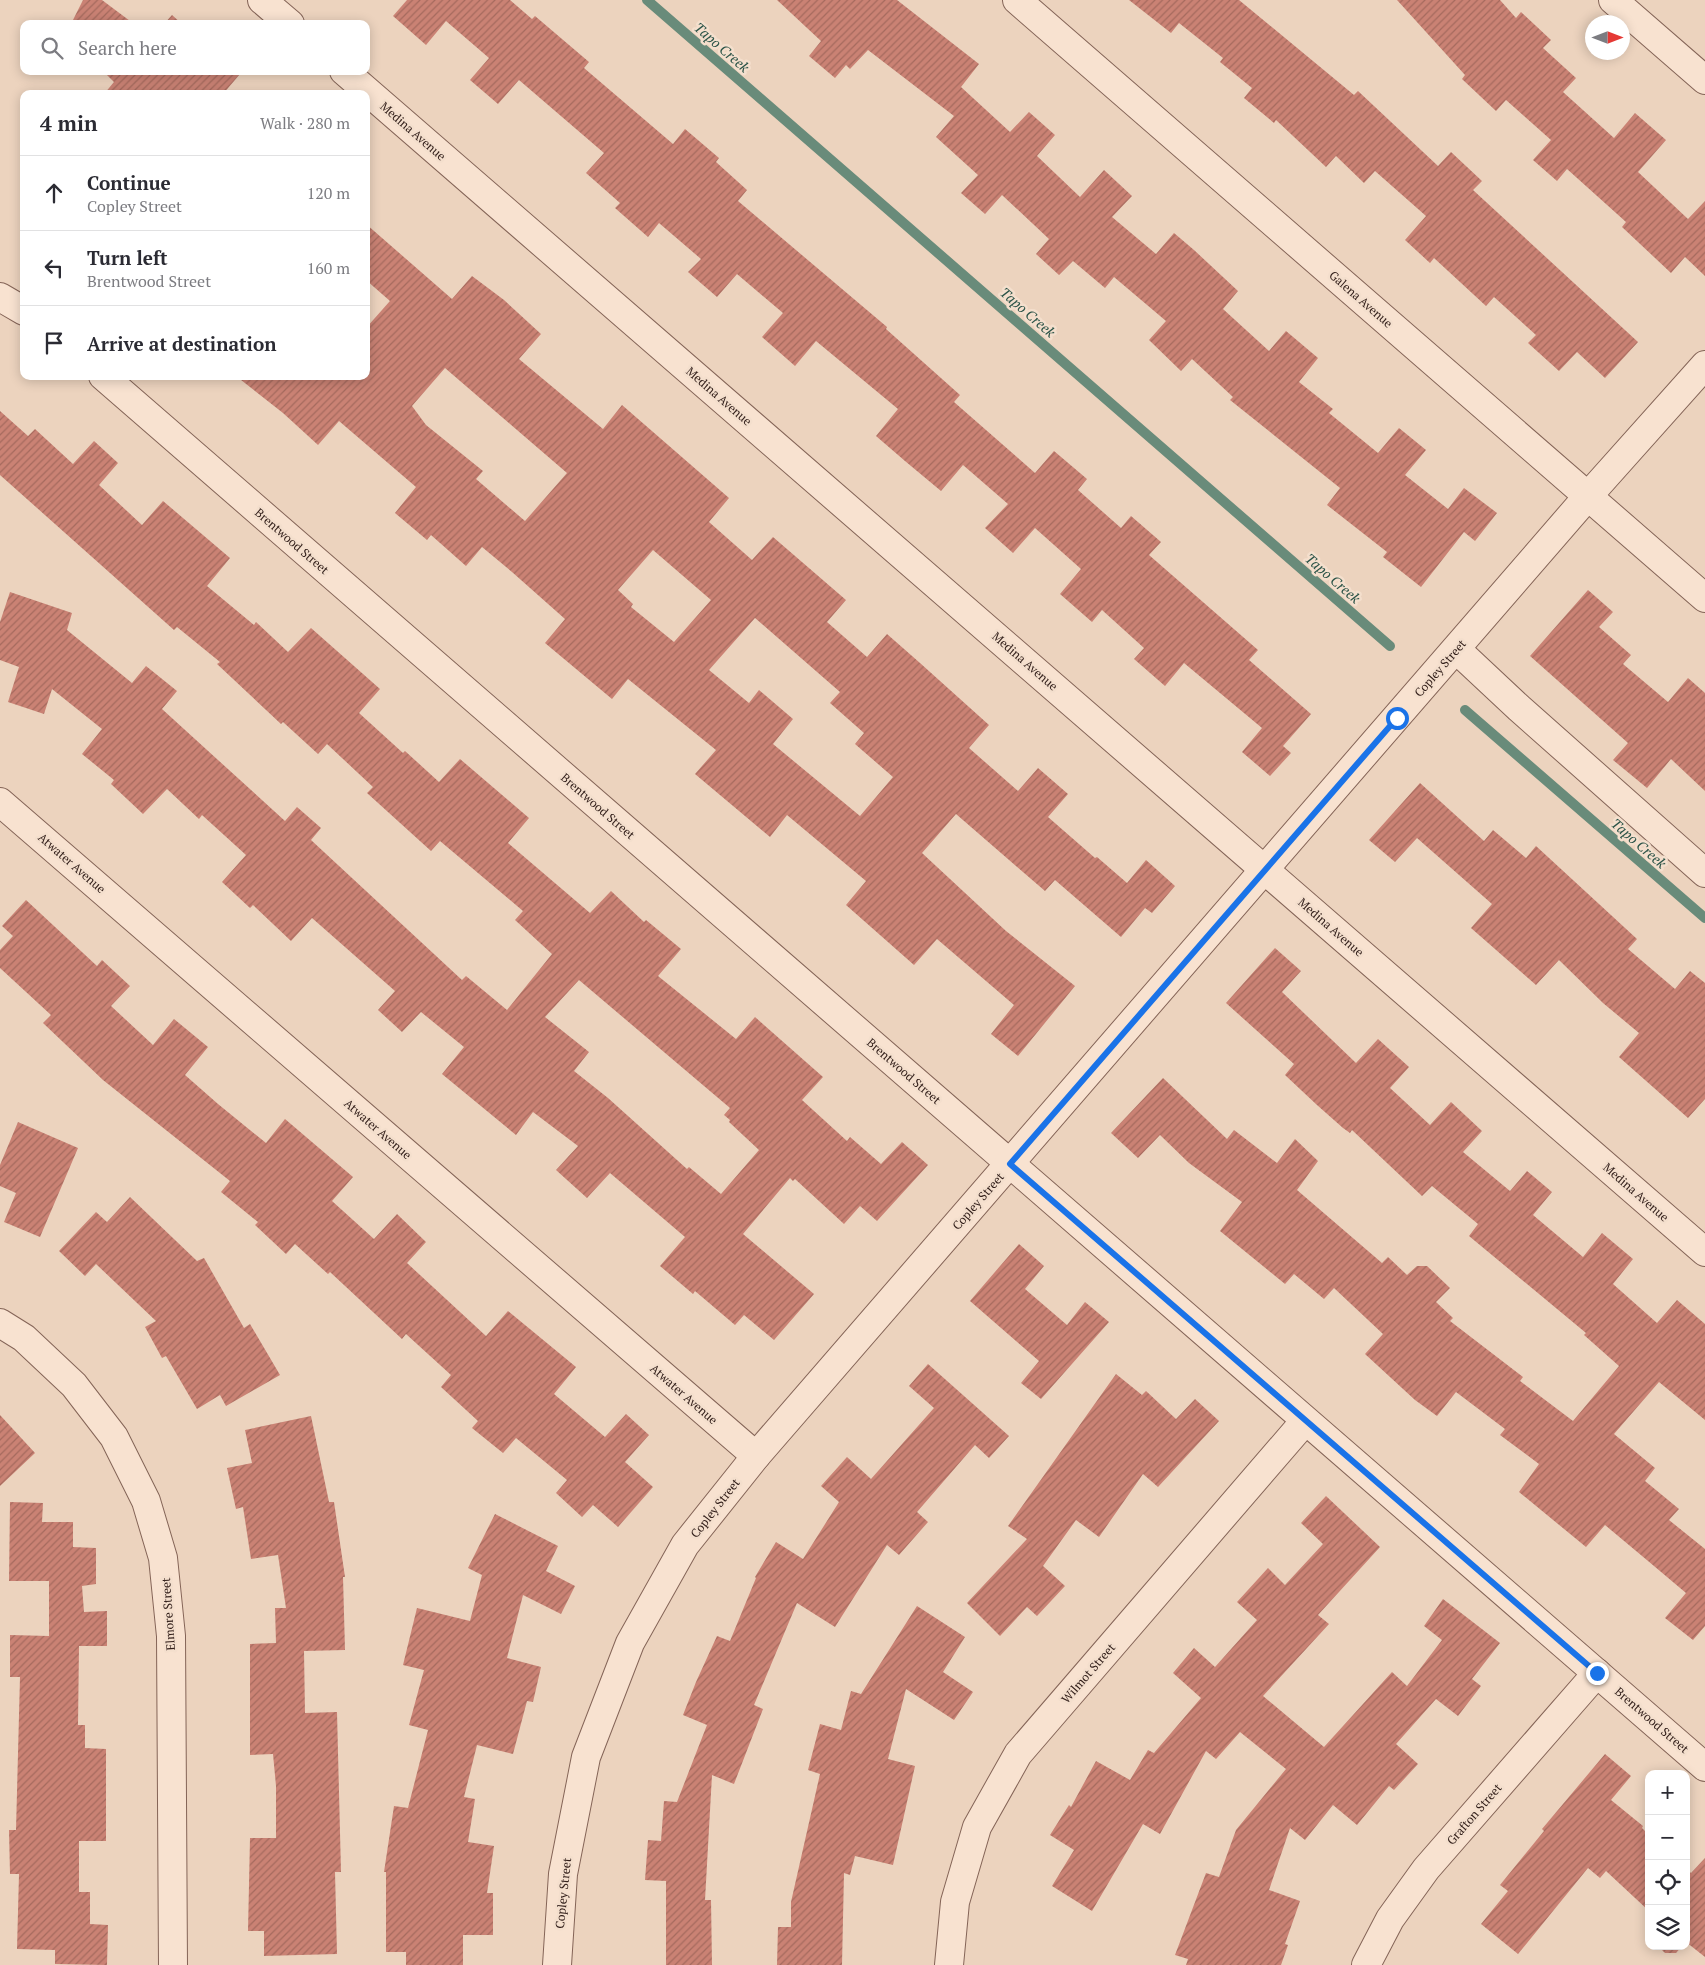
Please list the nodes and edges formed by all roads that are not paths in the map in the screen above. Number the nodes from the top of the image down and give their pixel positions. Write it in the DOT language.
graph roads {
  1 [pos="262,0"];
  2 [pos="1017,0"];
  3 [pos="1613,0"];
  4 [pos="285,20"];
  5 [pos="349,75"];
  6 [pos="1705,80"];
  7 [pos="366,90"];
  8 [pos="370,94"];
  9 [pos="0,297"];
  10 [pos="20,309"];
  11 [pos="1705,365"];
  12 [pos="107,380"];
  13 [pos="1588,496"];
  14 [pos="1705,598"];
  15 [pos="1457,650"];
  16 [pos="0,802"];
  17 [pos="1265,870"];
  18 [pos="1705,873"];
  19 [pos="1010,1164"];
  20 [pos="1705,1252"];
  21 [pos="0,1322"];
  22 [pos="1305,1421"];
  23 [pos="756,1456"];
  24 [pos="1597,1673"];
  25 [pos="1705,1767"];
  26 [pos="173,1965"];
  27 [pos="557,1965"];
  28 [pos="949,1965"];
  29 [pos="1366,1965"];
  1 -- 4 [label="street"];
  2 -- 13 [label="street, Galena Avenue"];
  3 -- 6 [label="street"];
  5 -- 7 [label="street, Medina Avenue"];
  8 -- 17 [label="street, Medina Avenue"];
  9 -- 10 [label="street"];
  11 -- 13 [label="street, Copley Street"];
  12 -- 19 [label="street, Brentwood Street"];
  13 -- 14 [label="street, Galena Avenue"];
  13 -- 15 [label="street, Copley Street"];
  15 -- 17 [label="street, Copley Street"];
  15 -- 18 [label="street"];
  16 -- 23 [label="street, Atwater Avenue"];
  17 -- 19 [label="street, Copley Street"];
  17 -- 20 [label="street, Medina Avenue"];
  19 -- 22 [label="street, Brentwood Street"];
  19 -- 23 [label="street, Copley Street"];
  21 -- 26 [label="street, Elmore Street"];
  22 -- 24 [label="street, Brentwood Street"];
  22 -- 28 [label="street, Wilmot Street"];
  23 -- 27 [label="street, Copley Street"];
  24 -- 25 [label="street, Brentwood Street"];
  24 -- 29 [label="street, Grafton Street"];
}
